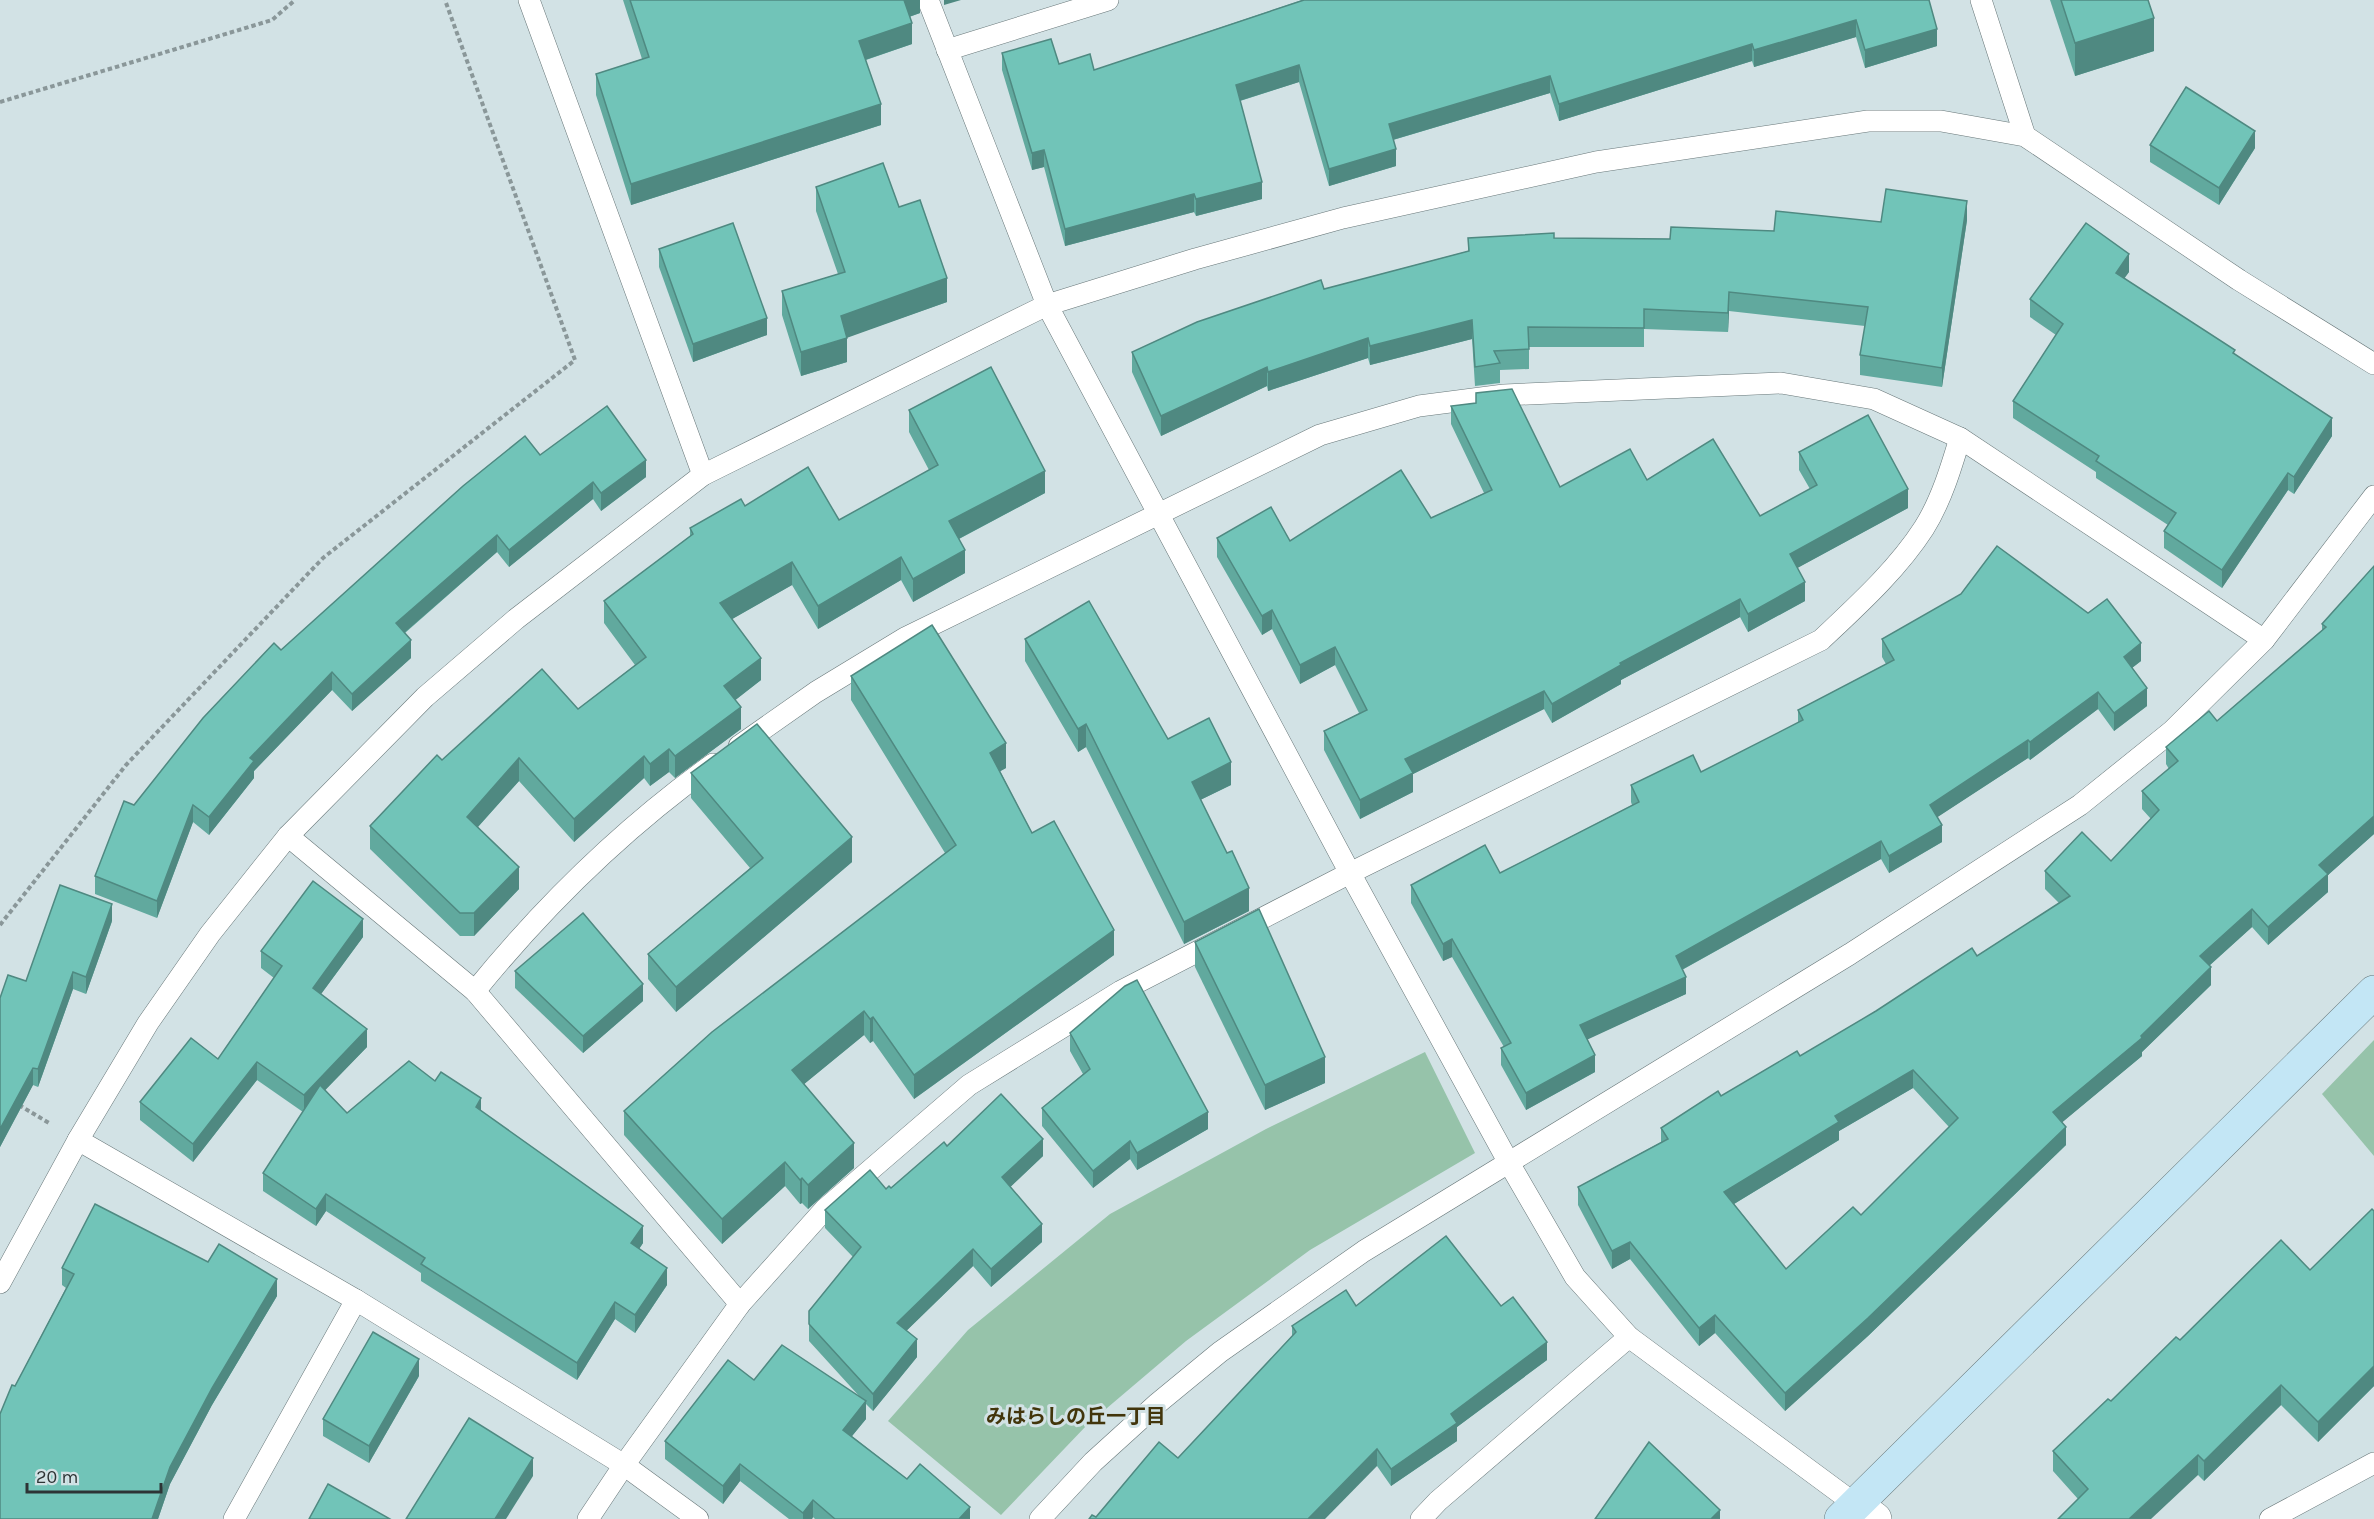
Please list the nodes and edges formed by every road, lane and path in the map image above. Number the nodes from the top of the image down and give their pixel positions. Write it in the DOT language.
graph roads {
  1 [pos="295,0"];
  2 [pos="445,0"];
  3 [pos="529,0"];
  4 [pos="928,0"];
  5 [pos="1108,0"];
  6 [pos="1982,0"];
  7 [pos="947,50"];
  8 [pos="0,102"];
  9 [pos="2025,136"];
  10 [pos="1047,305"];
  11 [pos="2374,364"];
  12 [pos="1960,438"];
  13 [pos="703,475"];
  14 [pos="2374,496"];
  15 [pos="1157,513"];
  16 [pos="2264,640"];
  17 [pos="288,836"];
  18 [pos="1350,873"];
  19 [pos="0,925"];
  20 [pos="475,991"];
  21 [pos="2374,992"];
  22 [pos="10,1100"];
  23 [pos="78,1140"];
  24 [pos="1509,1164"];
  25 [pos="0,1283"];
  26 [pos="356,1300"];
  27 [pos="741,1304"];
  28 [pos="1629,1337"];
  29 [pos="2374,1463"];
  30 [pos="624,1465"];
  31 [pos="1857,1514"];
  32 [pos="234,1519"];
  33 [pos="588,1519"];
  34 [pos="698,1519"];
  35 [pos="1040,1519"];
  36 [pos="1421,1519"];
  37 [pos="2270,1519"];
  1 -- 8 [label="path"];
  2 -- 19 [label="path"];
  3 -- 13 [label="lane"];
  4 -- 7 [label="lane"];
  5 -- 7 [label="lane"];
  6 -- 9 [label="lane"];
  7 -- 10 [label="lane"];
  9 -- 10 [label="lane"];
  9 -- 11 [label="lane"];
  10 -- 13 [label="lane"];
  10 -- 15 [label="lane"];
  12 -- 15 [label="lane"];
  12 -- 16 [label="lane"];
  12 -- 18 [label="lane"];
  13 -- 17 [label="lane"];
  14 -- 16 [label="lane"];
  15 -- 18 [label="lane"];
  15 -- 20 [label="lane"];
  16 -- 24 [label="lane"];
  17 -- 20 [label="lane"];
  17 -- 23 [label="lane"];
  18 -- 24 [label="lane"];
  18 -- 27 [label="lane"];
  20 -- 27 [label="lane"];
  21 -- 31 [label="street"];
  22 -- 23 [label="path"];
  23 -- 25 [label="lane"];
  23 -- 26 [label="lane"];
  24 -- 28 [label="lane"];
  24 -- 35 [label="lane"];
  26 -- 30 [label="lane"];
  26 -- 32 [label="lane"];
  27 -- 30 [label="lane"];
  28 -- 31 [label="lane"];
  28 -- 36 [label="lane"];
  29 -- 37 [label="lane"];
  30 -- 33 [label="lane"];
  30 -- 34 [label="lane"];
}
